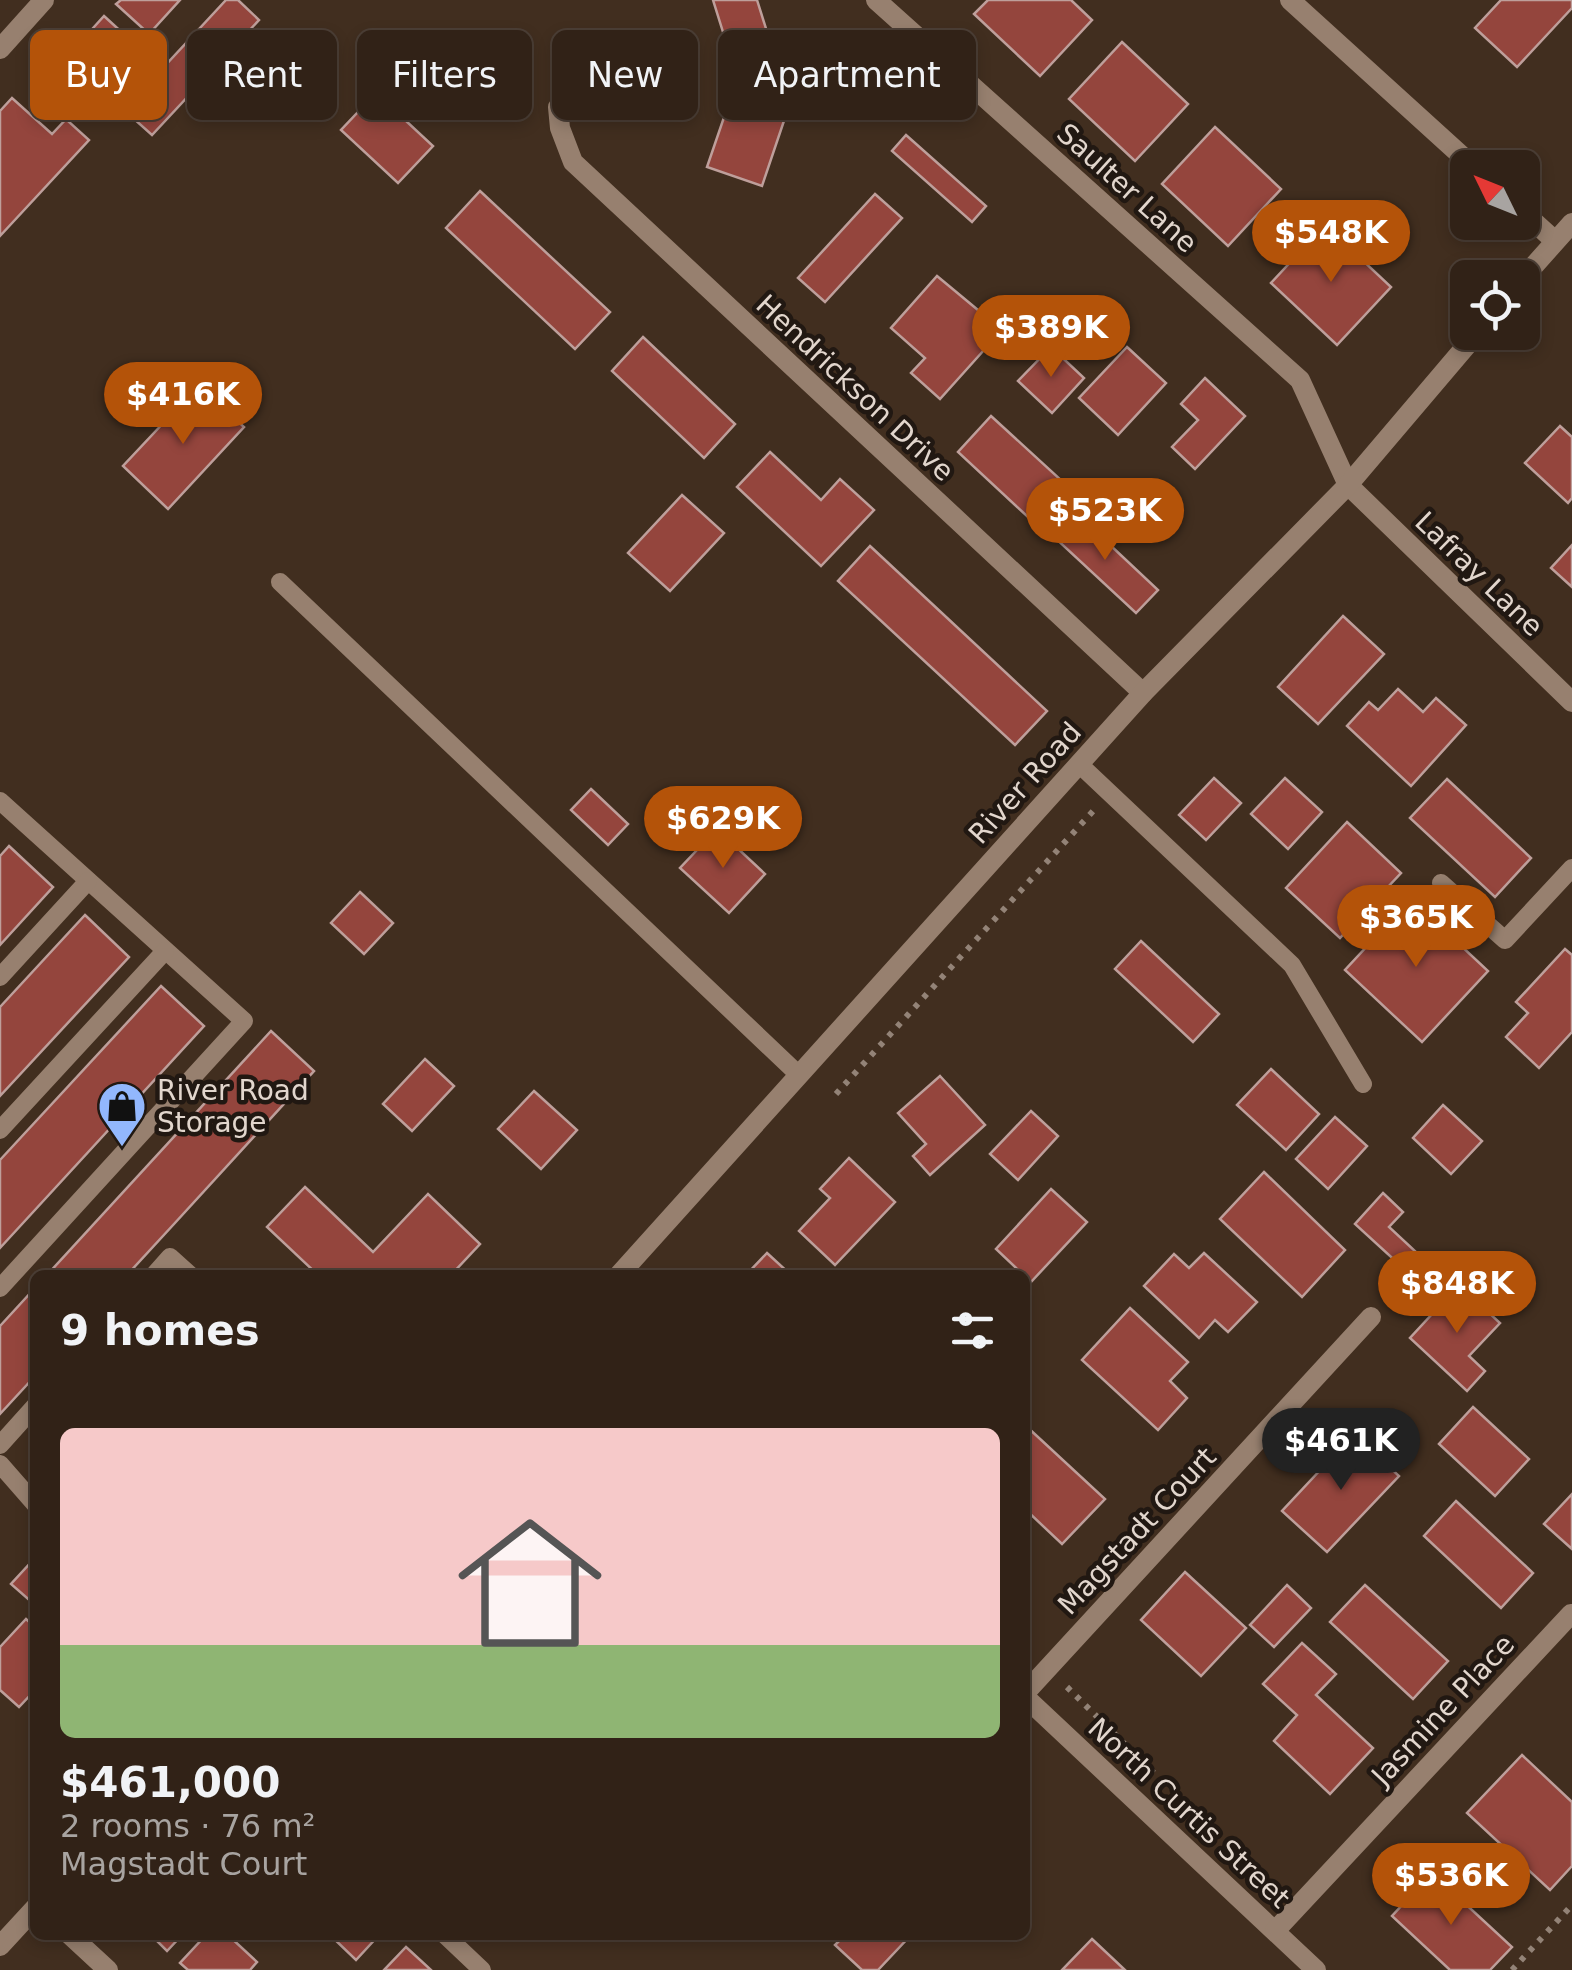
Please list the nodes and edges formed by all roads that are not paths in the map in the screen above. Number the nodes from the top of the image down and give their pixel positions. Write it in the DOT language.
graph roads {
  1 [pos="44,0"];
  2 [pos="876,0"];
  3 [pos="1290,0"];
  4 [pos="0,49"];
  5 [pos="559,120"];
  6 [pos="1454,150"];
  7 [pos="1572,222"];
  8 [pos="1540,227"];
  9 [pos="1555,241"];
  10 [pos="1538,260"];
  11 [pos="1463,350"];
  12 [pos="1348,486"];
  13 [pos="280,582"];
  14 [pos="1142,693"];
  15 [pos="1572,702"];
  16 [pos="1080,764"];
  17 [pos="4,813"];
  18 [pos="1572,868"];
  19 [pos="88,881"];
  20 [pos="1441,884"];
  21 [pos="165,951"];
  22 [pos="0,977"];
  23 [pos="800,1075"];
  24 [pos="1363,1084"];
  25 [pos="0,1130"];
  26 [pos="158,1270"];
  27 [pos="184,1270"];
  28 [pos="624,1270"];
  29 [pos="0,1288"];
  30 [pos="1372,1317"];
  31 [pos="30,1411"];
  32 [pos="0,1444"];
  33 [pos="0,1464"];
  34 [pos="30,1498"];
  35 [pos="1571,1614"];
  36 [pos="1030,1690"];
  37 [pos="1030,1700"];
  38 [pos="30,1913"];
  39 [pos="1275,1931"];
  40 [pos="75,1940"];
  41 [pos="449,1940"];
  42 [pos="0,1946"];
  43 [pos="1313,1969"];
  44 [pos="108,1970"];
  45 [pos="482,1970"];
  1 -- 4 [label="street"];
  2 -- 12 [label="street, Saulter Lane"];
  3 -- 6 [label="street"];
  5 -- 14 [label="street, Hendrickson Drive"];
  7 -- 9 [label="street"];
  8 -- 9 [label="street"];
  9 -- 10 [label="street"];
  11 -- 12 [label="street, River Road"];
  12 -- 14 [label="street, River Road"];
  12 -- 15 [label="street, Lafray Lane"];
  13 -- 23 [label="lane"];
  14 -- 16 [label="street, River Road"];
  16 -- 23 [label="street, River Road"];
  16 -- 24 [label="lane"];
  17 -- 19 [label="lane"];
  18 -- 20 [label="lane"];
  19 -- 21 [label="lane"];
  19 -- 22 [label="lane"];
  21 -- 25 [label="lane"];
  21 -- 29 [label="lane"];
  23 -- 28 [label="street, River Road"];
  26 -- 27 [label="lane"];
  30 -- 36 [label="street, Magstadt Court"];
  31 -- 32 [label="lane"];
  33 -- 34 [label="lane"];
  35 -- 39 [label="street, Jasmine Place"];
  37 -- 39 [label="street, North Curtis Street"];
  38 -- 42 [label="street"];
  39 -- 43 [label="street, North Curtis Street"];
  40 -- 44 [label="street"];
  41 -- 45 [label="lane"];
}
